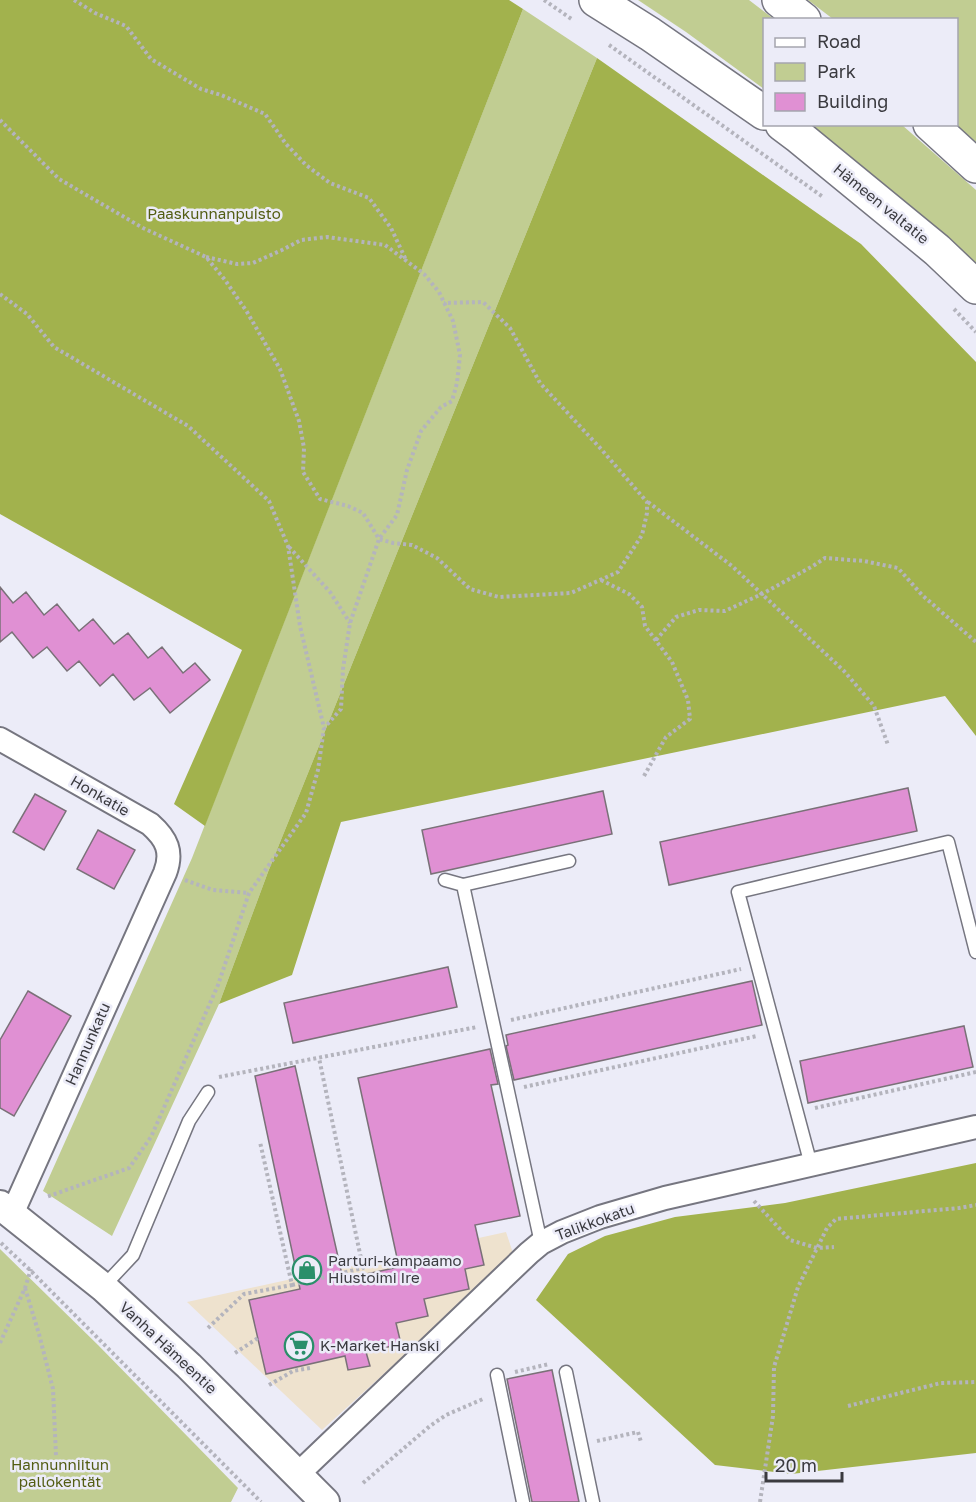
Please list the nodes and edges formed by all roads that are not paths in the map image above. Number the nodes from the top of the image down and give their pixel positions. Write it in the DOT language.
graph roads {
  1 [pos="779,0"];
  2 [pos="588,12"];
  3 [pos="802,18"];
  4 [pos="763,112"];
  5 [pos="785,126"];
  6 [pos="932,126"];
  7 [pos="976,166"];
  8 [pos="976,287"];
  9 [pos="0,739"];
  10 [pos="568,861"];
  11 [pos="172,875"];
  12 [pos="445,880"];
  13 [pos="463,885"];
  14 [pos="976,952"];
  15 [pos="208,1092"];
  16 [pos="976,1127"];
  17 [pos="811,1165"];
  18 [pos="6,1210"];
  19 [pos="542,1243"];
  20 [pos="103,1287"];
  21 [pos="562,1367"];
  22 [pos="497,1376"];
  23 [pos="298,1474"];
  24 [pos="325,1502"];
  25 [pos="523,1502"];
  26 [pos="592,1502"];
  1 -- 3 [label="highway"];
  2 -- 4 [label="highway"];
  5 -- 8 [label="highway, Hämeen valtatie"];
  6 -- 7 [label="highway"];
  9 -- 11 [label="street, Honkatie"];
  10 -- 13 [label="lane"];
  11 -- 18 [label="street, Hannunkatu"];
  12 -- 13 [label="lane"];
  13 -- 19 [label="lane"];
  14 -- 17 [label="lane"];
  15 -- 20 [label="lane"];
  16 -- 17 [label="street, Talikkokatu"];
  17 -- 19 [label="street, Talikkokatu"];
  18 -- 20 [label="street, Vanha Hämeentie"];
  19 -- 23 [label="street, Talikkokatu"];
  20 -- 23 [label="street, Vanha Hämeentie"];
  21 -- 26 [label="lane"];
  22 -- 25 [label="lane"];
  23 -- 24 [label="street, Vanha Hämeentie"];
}
